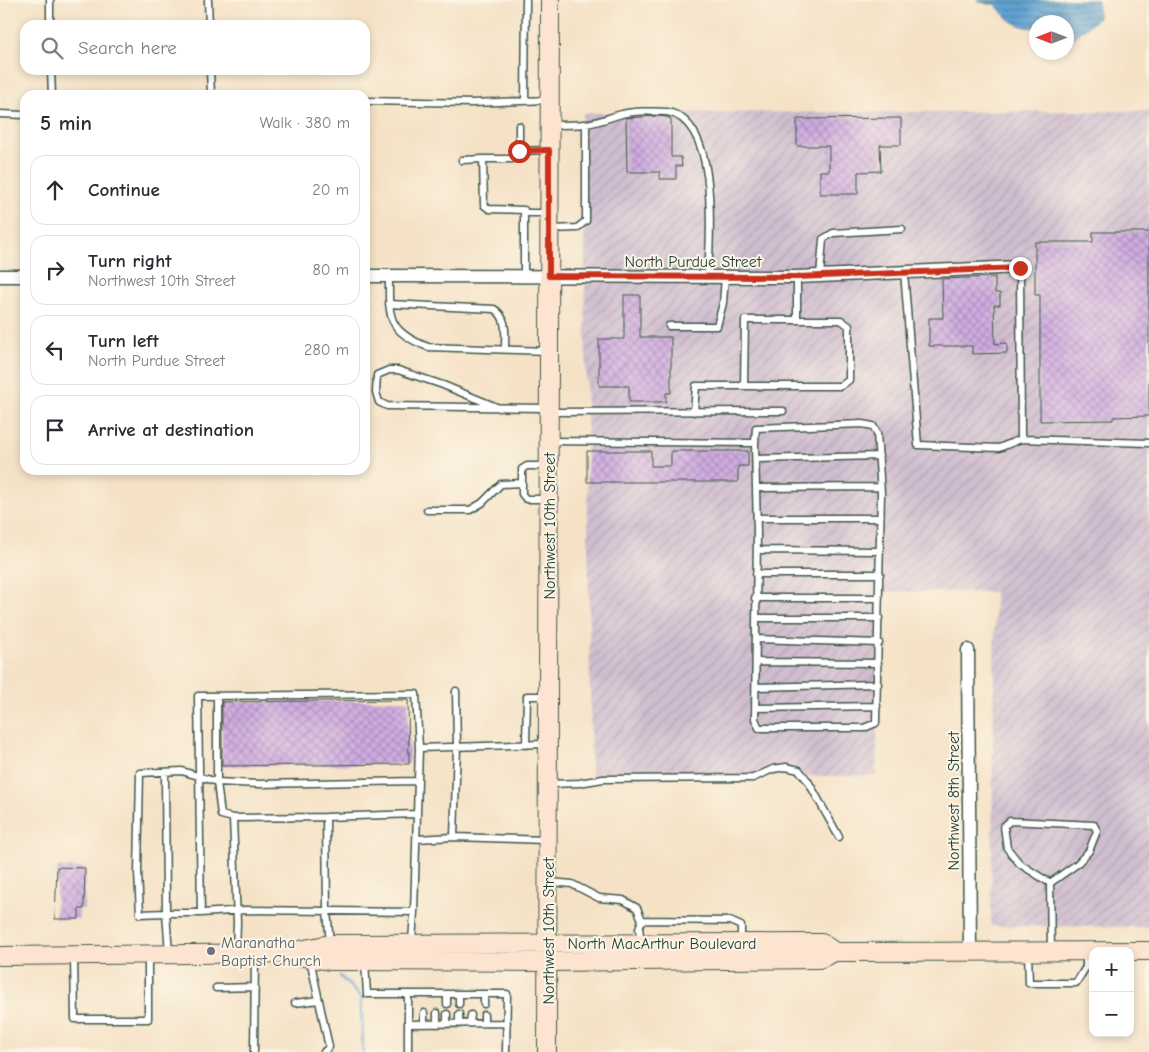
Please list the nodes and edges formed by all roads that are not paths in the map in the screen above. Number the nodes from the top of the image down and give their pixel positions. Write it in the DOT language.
graph roads {
  1 [pos="50,0"];
  2 [pos="208,0"];
  3 [pos="526,0"];
  4 [pos="550,0"];
  5 [pos="50,20"];
  6 [pos="208,20"];
  7 [pos="51,75"];
  8 [pos="210,75"];
  9 [pos="52,90"];
  10 [pos="210,90"];
  11 [pos="550,100"];
  12 [pos="370,101"];
  13 [pos="525,101"];
  14 [pos="0,114"];
  15 [pos="20,115"];
  16 [pos="586,124"];
  17 [pos="549,125"];
  18 [pos="519,126"];
  19 [pos="549,150"];
  20 [pos="519,151"];
  21 [pos="462,160"];
  22 [pos="483,160"];
  23 [pos="525,213"];
  24 [pos="549,221"];
  25 [pos="902,229"];
  26 [pos="1020,268"];
  27 [pos="904,272"];
  28 [pos="0,276"];
  29 [pos="20,276"];
  30 [pos="370,276"];
  31 [pos="389,276"];
  32 [pos="524,276"];
  33 [pos="549,276"];
  34 [pos="820,276"];
  35 [pos="708,277"];
  36 [pos="725,277"];
  37 [pos="797,277"];
  38 [pos="389,304"];
  39 [pos="797,320"];
  40 [pos="669,326"];
  41 [pos="505,349"];
  42 [pos="549,351"];
  43 [pos="744,386"];
  44 [pos="499,408"];
  45 [pos="549,410"];
  46 [pos="784,411"];
  47 [pos="694,412"];
  48 [pos="1021,439"];
  49 [pos="549,441"];
  50 [pos="755,443"];
  51 [pos="1149,443"];
  52 [pos="879,456"];
  53 [pos="756,459"];
  54 [pos="549,466"];
  55 [pos="522,483"];
  56 [pos="880,487"];
  57 [pos="756,488"];
  58 [pos="549,499"];
  59 [pos="427,510"];
  60 [pos="757,518"];
  61 [pos="880,518"];
  62 [pos="757,550"];
  63 [pos="880,550"];
  64 [pos="756,574"];
  65 [pos="880,574"];
  66 [pos="755,598"];
  67 [pos="879,598"];
  68 [pos="756,618"];
  69 [pos="879,618"];
  70 [pos="756,639"];
  71 [pos="879,642"];
  72 [pos="968,650"];
  73 [pos="756,662"];
  74 [pos="878,664"];
  75 [pos="878,684"];
  76 [pos="756,687"];
  77 [pos="456,691"];
  78 [pos="217,696"];
  79 [pos="549,696"];
  80 [pos="877,706"];
  81 [pos="755,708"];
  82 [pos="549,744"];
  83 [pos="526,745"];
  84 [pos="457,747"];
  85 [pos="419,748"];
  86 [pos="166,773"];
  87 [pos="200,777"];
  88 [pos="418,781"];
  89 [pos="217,782"];
  90 [pos="548,784"];
  91 [pos="416,814"];
  92 [pos="326,817"];
  93 [pos="233,818"];
  94 [pos="454,837"];
  95 [pos="838,837"];
  96 [pos="416,839"];
  97 [pos="548,840"];
  98 [pos="548,882"];
  99 [pos="1050,884"];
  100 [pos="236,910"];
  101 [pos="327,911"];
  102 [pos="414,912"];
  103 [pos="166,913"];
  104 [pos="201,913"];
  105 [pos="642,920"];
  106 [pos="641,942"];
  107 [pos="412,943"];
  108 [pos="548,943"];
  109 [pos="741,943"];
  110 [pos="330,944"];
  111 [pos="970,951"];
  112 [pos="1028,951"];
  113 [pos="1051,951"];
  114 [pos="1086,951"];
  115 [pos="1149,951"];
  116 [pos="835,952"];
  117 [pos="277,953"];
  118 [pos="169,954"];
  119 [pos="236,954"];
  120 [pos="255,954"];
  121 [pos="74,955"];
  122 [pos="148,955"];
  123 [pos="0,956"];
  124 [pos="310,958"];
  125 [pos="365,961"];
  126 [pos="548,962"];
  127 [pos="255,987"];
  128 [pos="216,988"];
  129 [pos="408,994"];
  130 [pos="424,994"];
  131 [pos="436,994"];
  132 [pos="447,994"];
  133 [pos="460,994"];
  134 [pos="470,994"];
  135 [pos="484,995"];
  136 [pos="319,1000"];
  137 [pos="295,1003"];
  138 [pos="424,1003"];
  139 [pos="436,1003"];
  140 [pos="447,1004"];
  141 [pos="460,1004"];
  142 [pos="470,1004"];
  143 [pos="484,1004"];
  144 [pos="424,1013"];
  145 [pos="436,1013"];
  146 [pos="447,1014"];
  147 [pos="460,1014"];
  148 [pos="471,1014"];
  149 [pos="484,1015"];
  150 [pos="484,1023"];
  151 [pos="507,1023"];
  152 [pos="408,1024"];
  153 [pos="424,1024"];
  154 [pos="436,1024"];
  155 [pos="447,1024"];
  156 [pos="460,1024"];
  157 [pos="470,1024"];
  158 [pos="254,1052"];
  159 [pos="324,1052"];
  160 [pos="408,1052"];
  161 [pos="506,1052"];
  162 [pos="547,1052"];
  1 -- 5 [label="lane"];
  2 -- 6 [label="lane"];
  3 -- 13 [label="lane"];
  4 -- 11 [label="main road, Northwest 10th Street"];
  7 -- 9 [label="lane"];
  8 -- 10 [label="lane"];
  11 -- 13 [label="lane"];
  11 -- 17 [label="main road, Northwest 10th Street"];
  12 -- 13 [label="lane"];
  14 -- 15 [label="lane"];
  16 -- 17 [label="lane"];
  16 -- 24 [label="lane"];
  16 -- 35 [label="lane"];
  17 -- 19 [label="main road, Northwest 10th Street"];
  18 -- 20 [label="lane"];
  19 -- 20 [label="lane"];
  19 -- 24 [label="main road, Northwest 10th Street"];
  20 -- 22 [label="lane"];
  21 -- 22 [label="lane"];
  22 -- 23 [label="lane"];
  23 -- 24 [label="lane"];
  23 -- 32 [label="lane"];
  24 -- 33 [label="main road, Northwest 10th Street"];
  25 -- 34 [label="lane"];
  26 -- 27 [label="street, North Purdue Street"];
  26 -- 48 [label="lane"];
  27 -- 34 [label="street, North Purdue Street"];
  27 -- 48 [label="lane"];
  28 -- 29 [label="street"];
  30 -- 31 [label="street, North Purdue Street"];
  31 -- 32 [label="street, North Purdue Street"];
  31 -- 38 [label="lane"];
  32 -- 33 [label="street, North Purdue Street"];
  33 -- 35 [label="street, North Purdue Street"];
  33 -- 42 [label="main road, Northwest 10th Street"];
  34 -- 37 [label="street, North Purdue Street"];
  35 -- 36 [label="street, North Purdue Street"];
  36 -- 37 [label="street, North Purdue Street"];
  36 -- 40 [label="lane"];
  37 -- 39 [label="lane"];
  38 -- 41 [label="lane"];
  38 -- 41 [label="lane"];
  39 -- 43 [label="lane"];
  39 -- 43 [label="lane"];
  41 -- 42 [label="lane"];
  42 -- 45 [label="main road, Northwest 10th Street"];
  43 -- 47 [label="lane"];
  44 -- 44 [label="lane"];
  44 -- 45 [label="lane"];
  45 -- 47 [label="lane"];
  45 -- 49 [label="main road, Northwest 10th Street"];
  46 -- 47 [label="lane"];
  48 -- 51 [label="lane"];
  49 -- 50 [label="lane"];
  49 -- 54 [label="main road, Northwest 10th Street"];
  50 -- 52 [label="lane"];
  50 -- 53 [label="lane"];
  52 -- 53 [label="lane"];
  52 -- 56 [label="lane"];
  53 -- 57 [label="lane"];
  54 -- 55 [label="lane"];
  54 -- 58 [label="main road, Northwest 10th Street"];
  55 -- 58 [label="lane"];
  55 -- 59 [label="lane"];
  56 -- 57 [label="lane"];
  56 -- 61 [label="lane"];
  57 -- 60 [label="lane"];
  58 -- 79 [label="main road, Northwest 10th Street"];
  60 -- 61 [label="lane"];
  60 -- 62 [label="lane"];
  61 -- 63 [label="lane"];
  62 -- 63 [label="lane"];
  62 -- 64 [label="lane"];
  63 -- 65 [label="lane"];
  64 -- 65 [label="lane"];
  64 -- 66 [label="lane"];
  65 -- 67 [label="lane"];
  66 -- 67 [label="lane"];
  66 -- 68 [label="lane"];
  67 -- 69 [label="lane"];
  68 -- 69 [label="lane"];
  68 -- 70 [label="lane"];
  69 -- 71 [label="lane"];
  70 -- 71 [label="lane"];
  70 -- 73 [label="lane"];
  71 -- 74 [label="lane"];
  72 -- 111 [label="street, Northwest 8th Street"];
  73 -- 74 [label="lane"];
  73 -- 76 [label="lane"];
  74 -- 75 [label="lane"];
  75 -- 76 [label="lane"];
  75 -- 80 [label="lane"];
  76 -- 81 [label="lane"];
  77 -- 84 [label="lane"];
  78 -- 85 [label="lane"];
  78 -- 87 [label="lane"];
  78 -- 89 [label="lane"];
  79 -- 82 [label="main road, Northwest 10th Street"];
  79 -- 83 [label="lane"];
  80 -- 81 [label="lane"];
  80 -- 81 [label="lane"];
  82 -- 83 [label="lane"];
  82 -- 90 [label="main road, Northwest 10th Street"];
  83 -- 84 [label="lane"];
  84 -- 85 [label="lane"];
  84 -- 94 [label="lane"];
  85 -- 88 [label="lane"];
  86 -- 87 [label="lane"];
  86 -- 103 [label="lane"];
  86 -- 103 [label="lane"];
  87 -- 89 [label="lane"];
  87 -- 104 [label="lane"];
  88 -- 89 [label="lane"];
  88 -- 91 [label="lane"];
  89 -- 93 [label="lane"];
  90 -- 95 [label="lane"];
  90 -- 97 [label="main road, Northwest 10th Street"];
  91 -- 92 [label="lane"];
  91 -- 96 [label="lane"];
  92 -- 93 [label="lane"];
  92 -- 101 [label="lane"];
  93 -- 100 [label="lane"];
  94 -- 96 [label="lane"];
  94 -- 97 [label="lane"];
  96 -- 102 [label="lane"];
  97 -- 98 [label="main road, Northwest 10th Street"];
  98 -- 105 [label="lane"];
  98 -- 108 [label="main road, Northwest 10th Street"];
  99 -- 99 [label="lane"];
  99 -- 113 [label="lane"];
  100 -- 101 [label="lane"];
  100 -- 104 [label="lane"];
  100 -- 119 [label="lane"];
  101 -- 102 [label="lane"];
  101 -- 110 [label="lane"];
  102 -- 107 [label="lane"];
  103 -- 104 [label="lane"];
  103 -- 118 [label="lane"];
  105 -- 106 [label="lane"];
  105 -- 109 [label="lane"];
  106 -- 108 [label="main road, North MacArthur Boulevard"];
  106 -- 109 [label="main road, North MacArthur Boulevard"];
  107 -- 108 [label="main road, North MacArthur Boulevard"];
  107 -- 110 [label="main road, North MacArthur Boulevard"];
  108 -- 126 [label="main road, Northwest 10th Street"];
  109 -- 116 [label="main road, North MacArthur Boulevard"];
  110 -- 117 [label="main road, North MacArthur Boulevard"];
  111 -- 112 [label="main road, North MacArthur Boulevard"];
  111 -- 116 [label="main road, North MacArthur Boulevard"];
  112 -- 113 [label="main road, North MacArthur Boulevard"];
  112 -- 114 [label="lane"];
  113 -- 114 [label="main road, North MacArthur Boulevard"];
  114 -- 115 [label="main road, North MacArthur Boulevard"];
  116 -- 126 [label="main road, North MacArthur Boulevard"];
  117 -- 120 [label="main road, North MacArthur Boulevard"];
  117 -- 124 [label="main road, North MacArthur Boulevard"];
  118 -- 119 [label="main road, North MacArthur Boulevard"];
  118 -- 122 [label="main road, North MacArthur Boulevard"];
  119 -- 120 [label="main road, North MacArthur Boulevard"];
  120 -- 127 [label="lane"];
  121 -- 122 [label="main road, North MacArthur Boulevard"];
  121 -- 122 [label="lane"];
  121 -- 123 [label="main road, North MacArthur Boulevard"];
  124 -- 125 [label="main road, North MacArthur Boulevard"];
  124 -- 136 [label="lane"];
  125 -- 126 [label="main road, North MacArthur Boulevard"];
  125 -- 129 [label="lane"];
  126 -- 162 [label="main road, Northwest 10th Street"];
  127 -- 128 [label="lane"];
  127 -- 158 [label="lane"];
  129 -- 130 [label="lane"];
  129 -- 152 [label="lane"];
  130 -- 131 [label="lane"];
  130 -- 138 [label="lane"];
  131 -- 132 [label="lane"];
  131 -- 139 [label="lane"];
  132 -- 133 [label="lane"];
  132 -- 140 [label="lane"];
  133 -- 134 [label="lane"];
  133 -- 141 [label="lane"];
  134 -- 135 [label="lane"];
  134 -- 142 [label="lane"];
  135 -- 143 [label="lane"];
  135 -- 151 [label="lane"];
  136 -- 137 [label="lane"];
  136 -- 159 [label="lane"];
  144 -- 153 [label="lane"];
  145 -- 154 [label="lane"];
  146 -- 155 [label="lane"];
  147 -- 156 [label="lane"];
  148 -- 157 [label="lane"];
  149 -- 150 [label="lane"];
  150 -- 151 [label="lane"];
  150 -- 157 [label="lane"];
  151 -- 161 [label="lane"];
  152 -- 153 [label="lane"];
  152 -- 160 [label="lane"];
  153 -- 154 [label="lane"];
  154 -- 155 [label="lane"];
  155 -- 156 [label="lane"];
  156 -- 157 [label="lane"];
}
